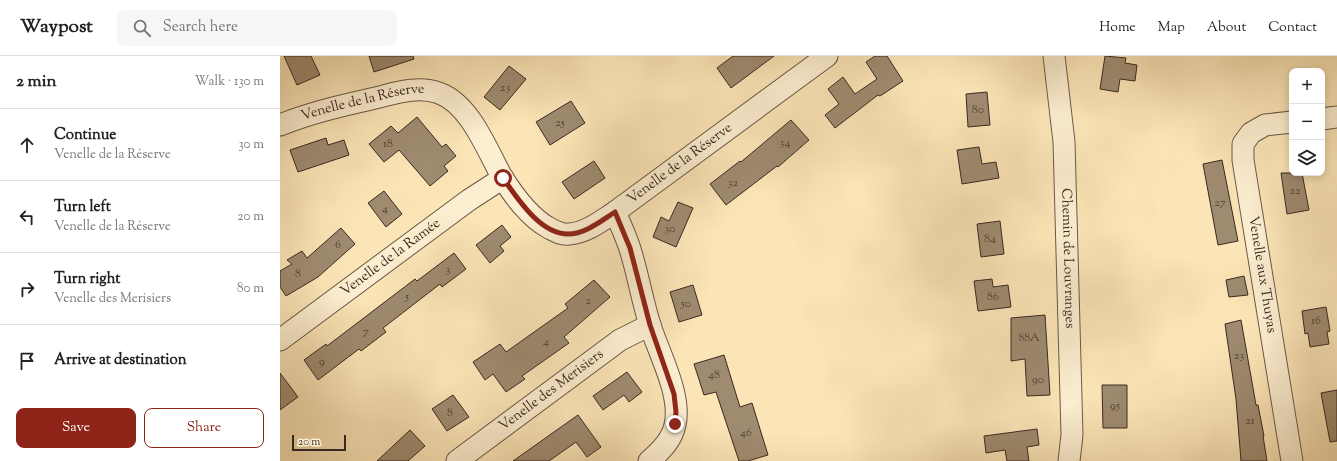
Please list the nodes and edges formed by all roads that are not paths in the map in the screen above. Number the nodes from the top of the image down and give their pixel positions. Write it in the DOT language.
graph roads {
  1 [pos="826,56"];
  2 [pos="1054,56"];
  3 [pos="1337,117"];
  4 [pos="1325,118"];
  5 [pos="1289,122"];
  6 [pos="280,125"];
  7 [pos="503,178"];
  8 [pos="615,212"];
  9 [pos="650,325"];
  10 [pos="280,340"];
  11 [pos="457,461"];
  12 [pos="649,461"];
  13 [pos="1069,461"];
  14 [pos="1292,461"];
  1 -- 8 [label="street, Venelle de la Réserve"];
  2 -- 13 [label="street, Chemin de Louvranges"];
  3 -- 4 [label="street"];
  5 -- 14 [label="street, Venelle aux Thuyas"];
  6 -- 7 [label="street, Venelle de la Réserve"];
  7 -- 8 [label="street, Venelle de la Réserve"];
  7 -- 10 [label="street, Venelle de la Ramée"];
  8 -- 9 [label="street"];
  9 -- 11 [label="street, Venelle des Merisiers"];
  9 -- 12 [label="street"];
}
